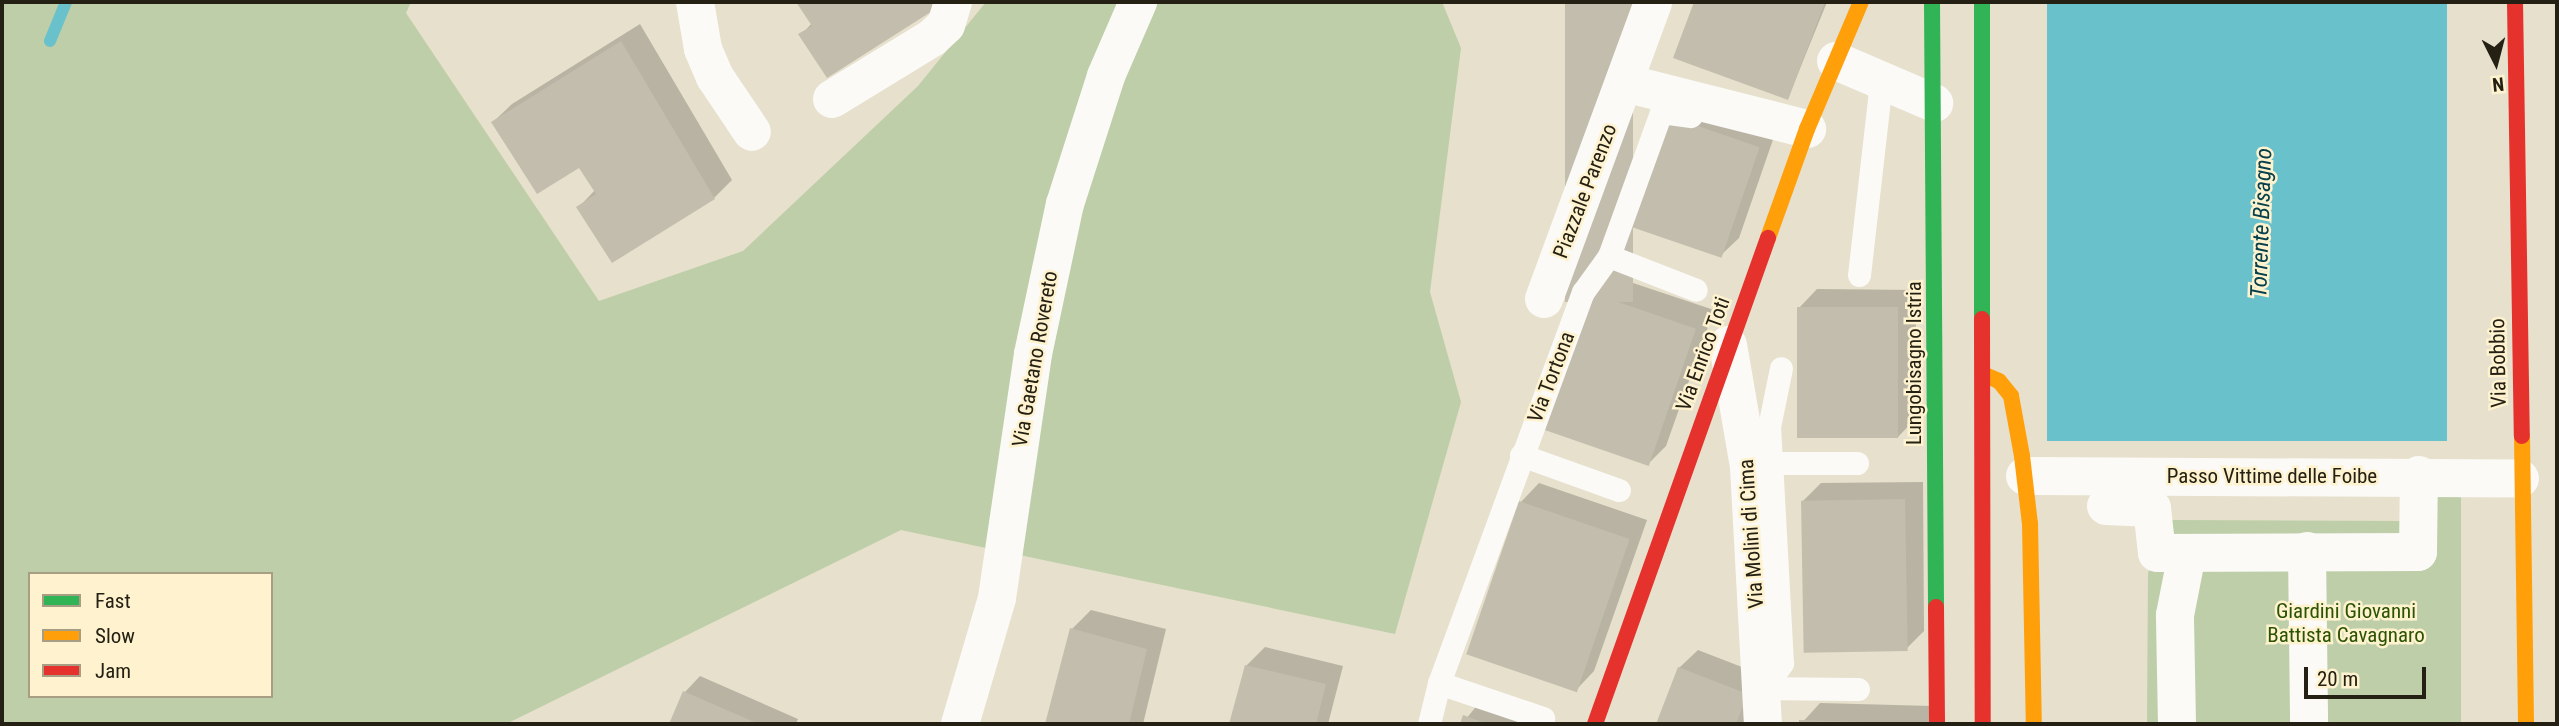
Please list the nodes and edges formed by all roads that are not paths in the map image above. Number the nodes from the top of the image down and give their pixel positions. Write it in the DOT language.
graph roads {
  1 [pos="695,2"];
  2 [pos="953,2"];
  3 [pos="1138,2"];
  4 [pos="1653,2"];
  5 [pos="1861,2"];
  6 [pos="1932,2"];
  7 [pos="1982,2"];
  8 [pos="2515,2"];
  9 [pos="1836,61"];
  10 [pos="1881,82"];
  11 [pos="1625,83"];
  12 [pos="832,99"];
  13 [pos="1934,103"];
  14 [pos="1741,127"];
  15 [pos="1807,129"];
  16 [pos="752,132"];
  17 [pos="1609,256"];
  18 [pos="1859,275"];
  19 [pos="1696,290"];
  20 [pos="1544,299"];
  21 [pos="1728,345"];
  22 [pos="1781,368"];
  23 [pos="1983,374"];
  24 [pos="1521,455"];
  25 [pos="1771,463"];
  26 [pos="1857,463"];
  27 [pos="2419,475"];
  28 [pos="2025,476"];
  29 [pos="2520,479"];
  30 [pos="1619,490"];
  31 [pos="2106,506"];
  32 [pos="2307,551"];
  33 [pos="2187,554"];
  34 [pos="1439,683"];
  35 [pos="1858,690"];
  36 [pos="1763,706"];
  37 [pos="1543,718"];
  38 [pos="960,724"];
  39 [pos="1429,724"];
  40 [pos="1595,724"];
  41 [pos="1937,724"];
  42 [pos="1983,724"];
  43 [pos="2034,724"];
  44 [pos="2177,724"];
  45 [pos="2309,724"];
  46 [pos="2526,724"];
  1 -- 16 [label="street"];
  2 -- 12 [label="street"];
  3 -- 38 [label="street, Via Gaetano Rovereto"];
  4 -- 11 [label="street, Piazzale Parenzo"];
  5 -- 9 [label="main road, Via Enrico Toti"];
  6 -- 13 [label="main road, Lungobisagno Istria"];
  7 -- 23 [label="main road"];
  8 -- 29 [label="main road, Via Bobbio"];
  9 -- 10 [label="street"];
  9 -- 15 [label="main road, Via Enrico Toti"];
  10 -- 13 [label="street"];
  10 -- 18 [label="lane"];
  11 -- 15 [label="street"];
  11 -- 20 [label="street, Piazzale Parenzo"];
  13 -- 41 [label="main road, Lungobisagno Istria"];
  14 -- 17 [label="lane, Via Tortona"];
  15 -- 21 [label="main road, Via Enrico Toti"];
  17 -- 19 [label="lane"];
  17 -- 24 [label="lane, Via Tortona"];
  21 -- 36 [label="street, Via Molini di Cima"];
  21 -- 40 [label="main road, Via Enrico Toti"];
  22 -- 25 [label="lane"];
  23 -- 28 [label="main road"];
  23 -- 42 [label="main road"];
  24 -- 30 [label="lane"];
  24 -- 34 [label="lane, Via Tortona"];
  25 -- 26 [label="lane"];
  25 -- 36 [label="lane"];
  27 -- 28 [label="street, Passo Vittime delle Foibe"];
  27 -- 29 [label="street, Passo Vittime delle Foibe"];
  27 -- 32 [label="street"];
  28 -- 43 [label="main road"];
  29 -- 46 [label="main road, Via Bobbio"];
  31 -- 33 [label="street"];
  32 -- 33 [label="street"];
  32 -- 45 [label="street"];
  33 -- 44 [label="street"];
  34 -- 37 [label="lane"];
  34 -- 39 [label="lane, Via Tortona"];
  35 -- 36 [label="lane"];
}
